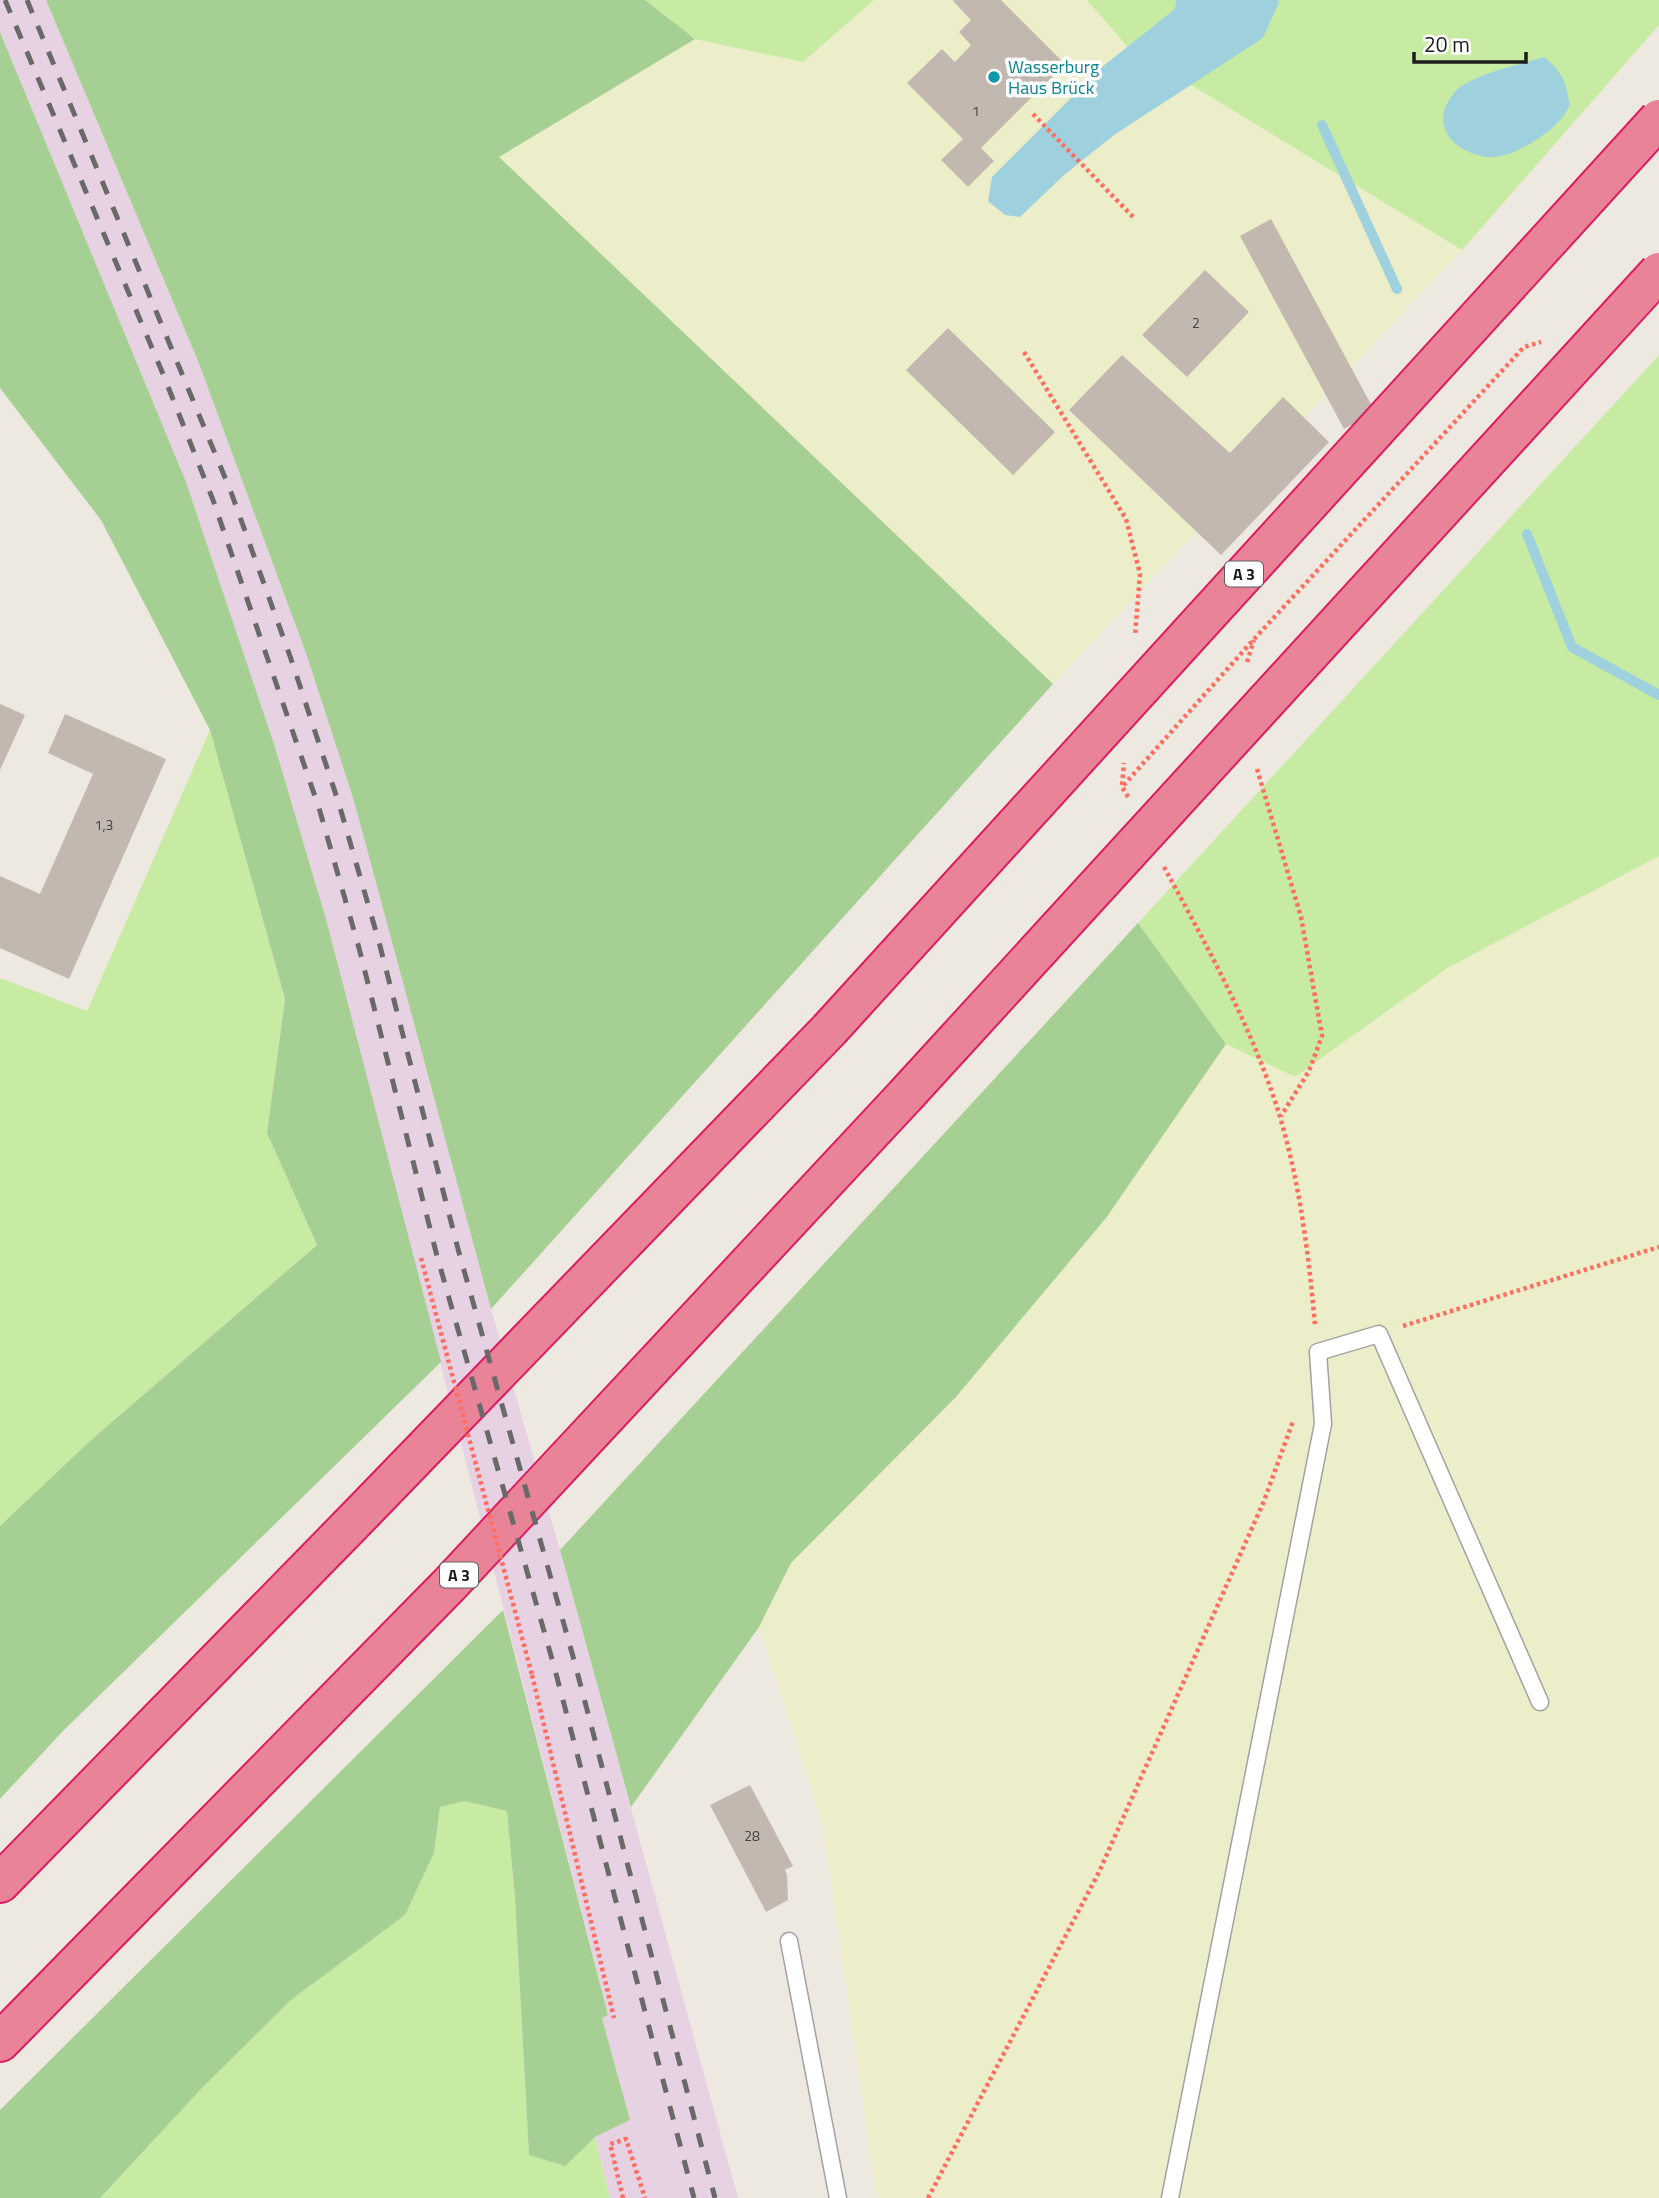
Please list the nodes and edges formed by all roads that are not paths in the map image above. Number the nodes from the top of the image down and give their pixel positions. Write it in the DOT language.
graph roads {
  1 [pos="1659,119"];
  2 [pos="1659,272"];
  3 [pos="1540,1702"];
  4 [pos="0,1883"];
  5 [pos="789,1941"];
  6 [pos="0,2042"];
  7 [pos="838,2198"];
  8 [pos="1170,2198"];
  1 -- 4 [label="highway, A 3, bridge"];
  2 -- 6 [label="highway, A 3, bridge"];
  3 -- 8 [label="lane"];
  5 -- 7 [label="lane"];
}
